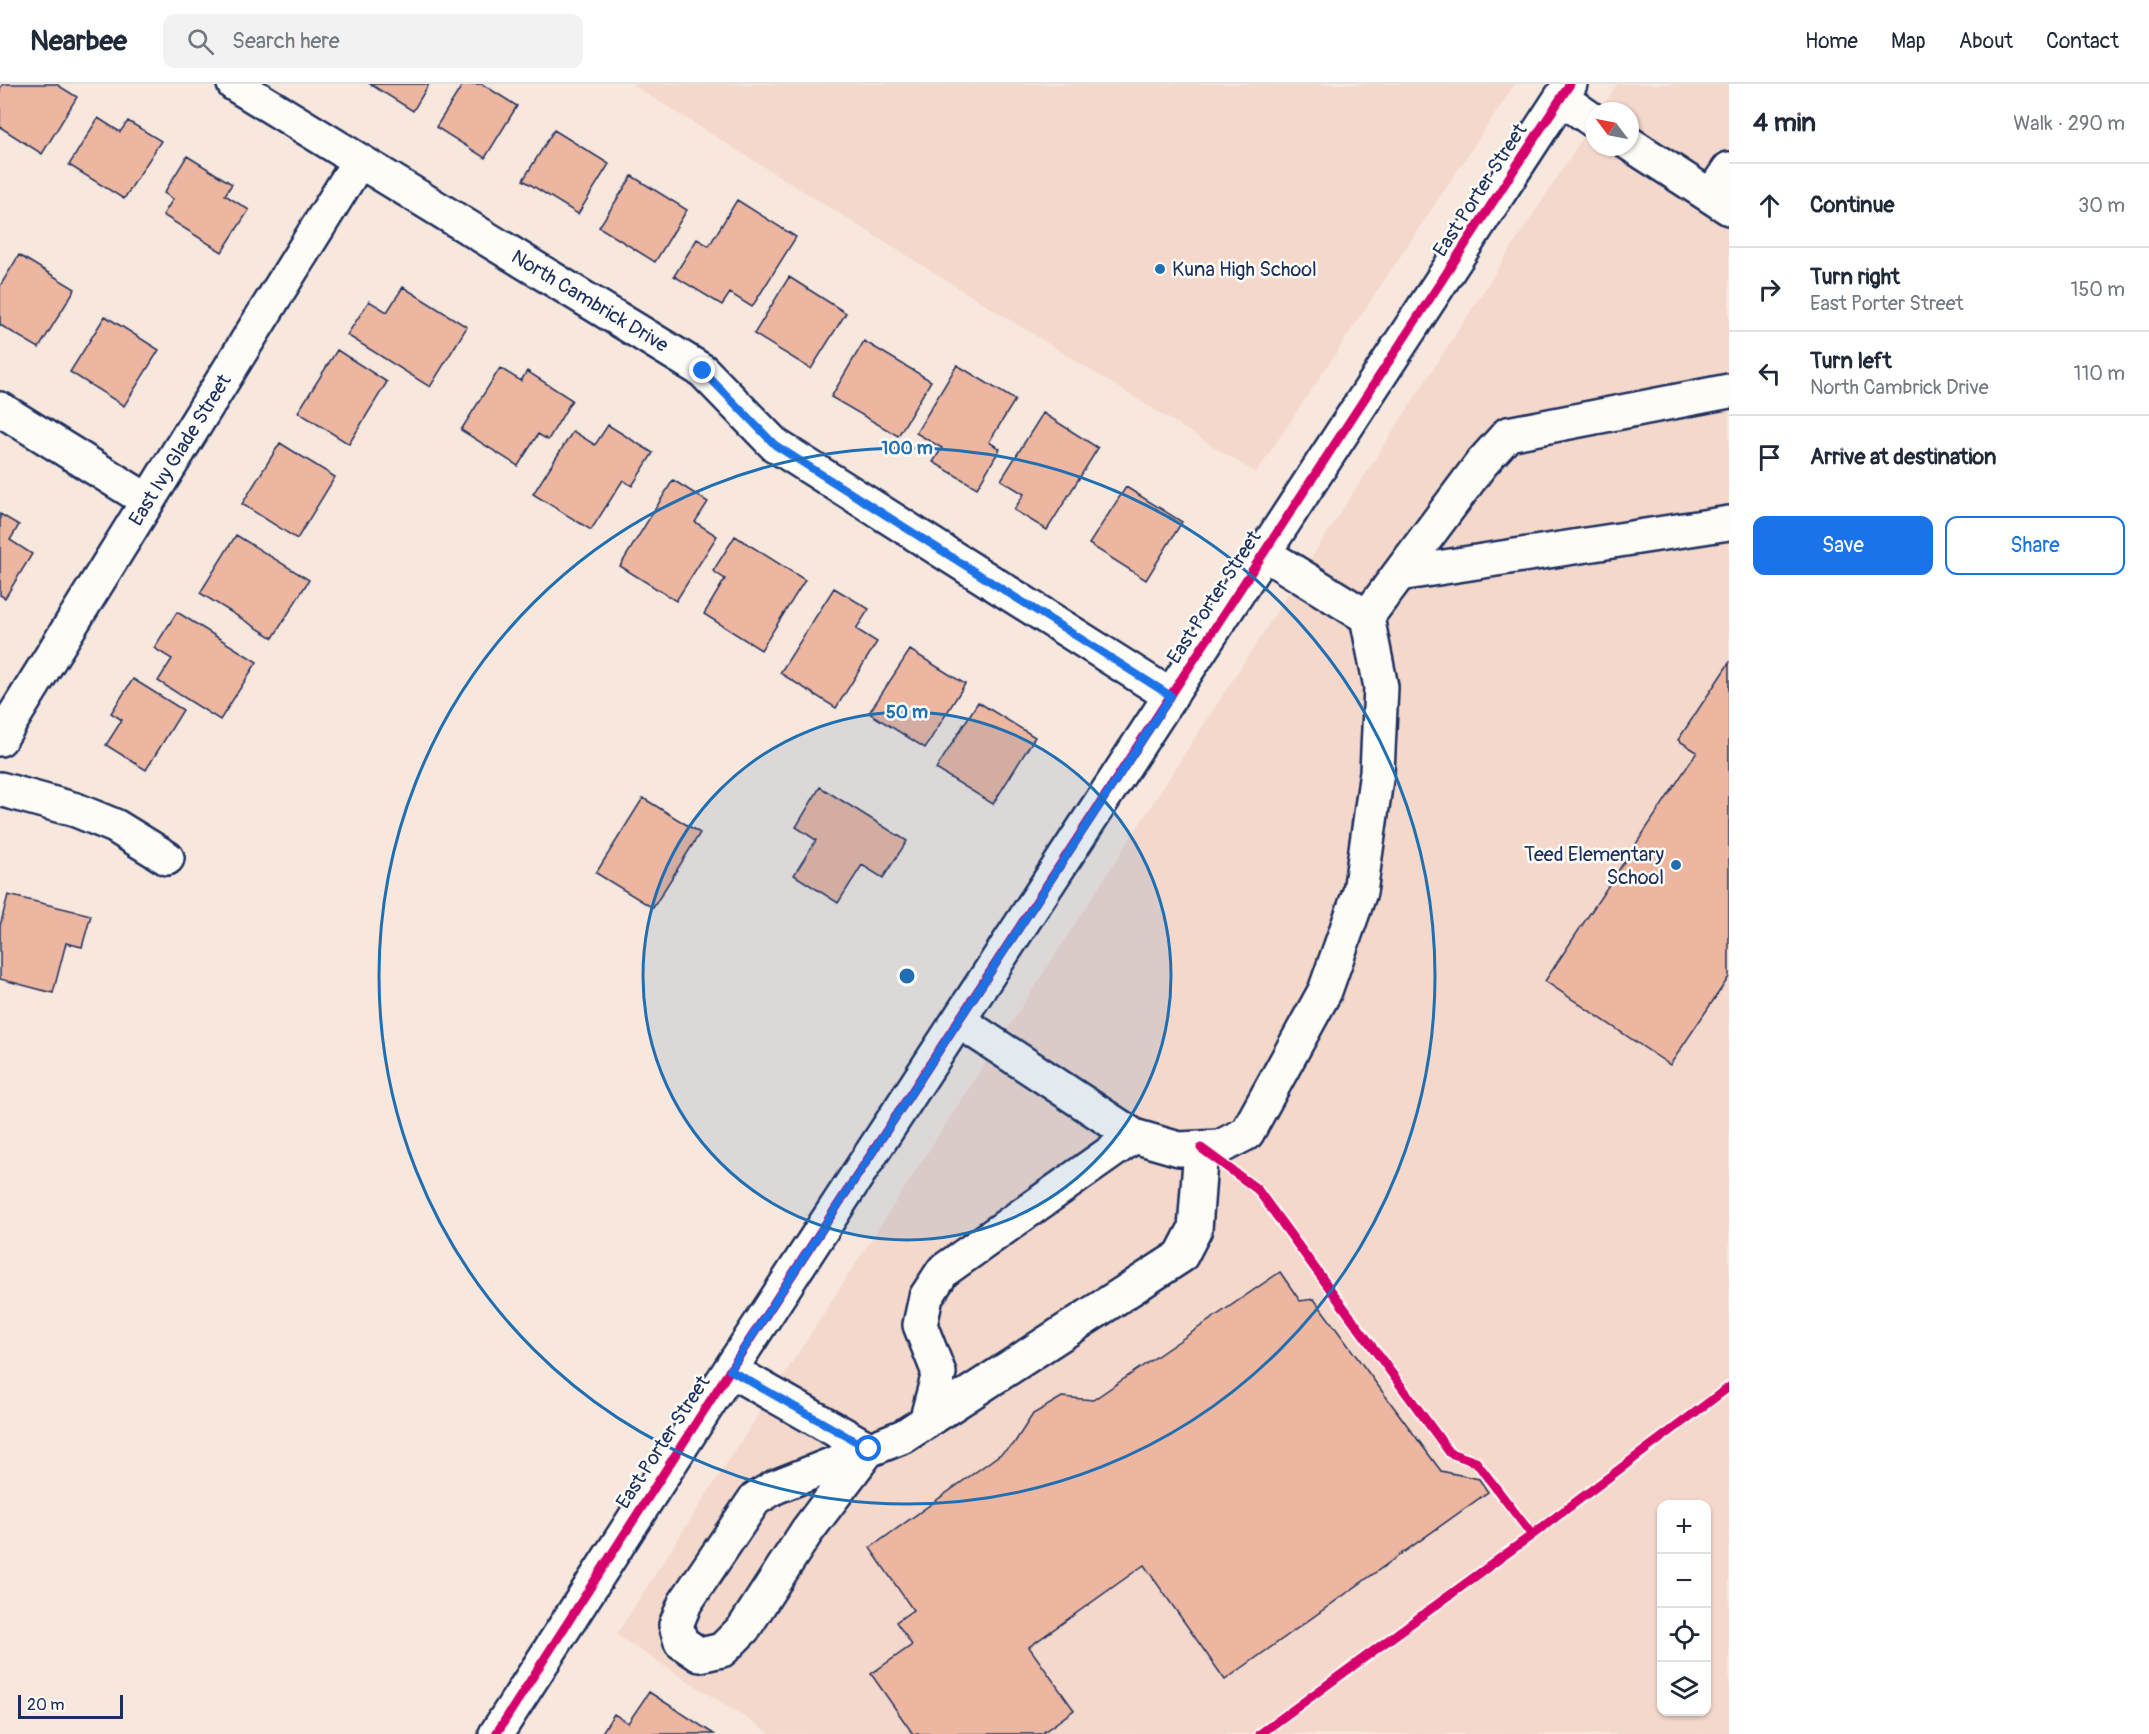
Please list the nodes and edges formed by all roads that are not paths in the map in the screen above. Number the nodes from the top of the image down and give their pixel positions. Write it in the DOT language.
graph roads {
  1 [pos="234,84"];
  2 [pos="1566,91"];
  3 [pos="1585,111"];
  4 [pos="1639,150"];
  5 [pos="359,161"];
  6 [pos="1729,169"];
  7 [pos="1720,202"];
  8 [pos="1729,391"];
  9 [pos="0,409"];
  10 [pos="148,501"];
  11 [pos="1729,523"];
  12 [pos="1265,554"];
  13 [pos="1399,574"];
  14 [pos="1367,617"];
  15 [pos="1171,696"];
  16 [pos="0,739"];
  17 [pos="0,789"];
  18 [pos="167,858"];
  19 [pos="959,1021"];
  20 [pos="1134,1136"];
  21 [pos="1201,1148"];
  22 [pos="730,1370"];
  23 [pos="926,1422"];
  24 [pos="869,1449"];
  25 [pos="496,1734"];
  1 -- 5 [label="street, North Cambrick Drive"];
  2 -- 3 [label="street"];
  2 -- 12 [label="street, East Porter Street"];
  4 -- 7 [label="street"];
  5 -- 10 [label="street, East Ivy Glade Street"];
  5 -- 15 [label="street, North Cambrick Drive"];
  6 -- 7 [label="street"];
  8 -- 13 [label="street"];
  9 -- 10 [label="street"];
  10 -- 16 [label="street, East Ivy Glade Street"];
  11 -- 13 [label="street"];
  12 -- 14 [label="street"];
  12 -- 15 [label="street, East Porter Street"];
  13 -- 14 [label="street"];
  14 -- 21 [label="street"];
  15 -- 19 [label="street, East Porter Street"];
  17 -- 18 [label="street"];
  19 -- 20 [label="street"];
  19 -- 22 [label="street, East Porter Street"];
  20 -- 21 [label="street"];
  20 -- 23 [label="street"];
  21 -- 23 [label="street"];
  22 -- 24 [label="street"];
  22 -- 25 [label="street, East Porter Street"];
  23 -- 24 [label="street"];
  24 -- 24 [label="street"];
}
